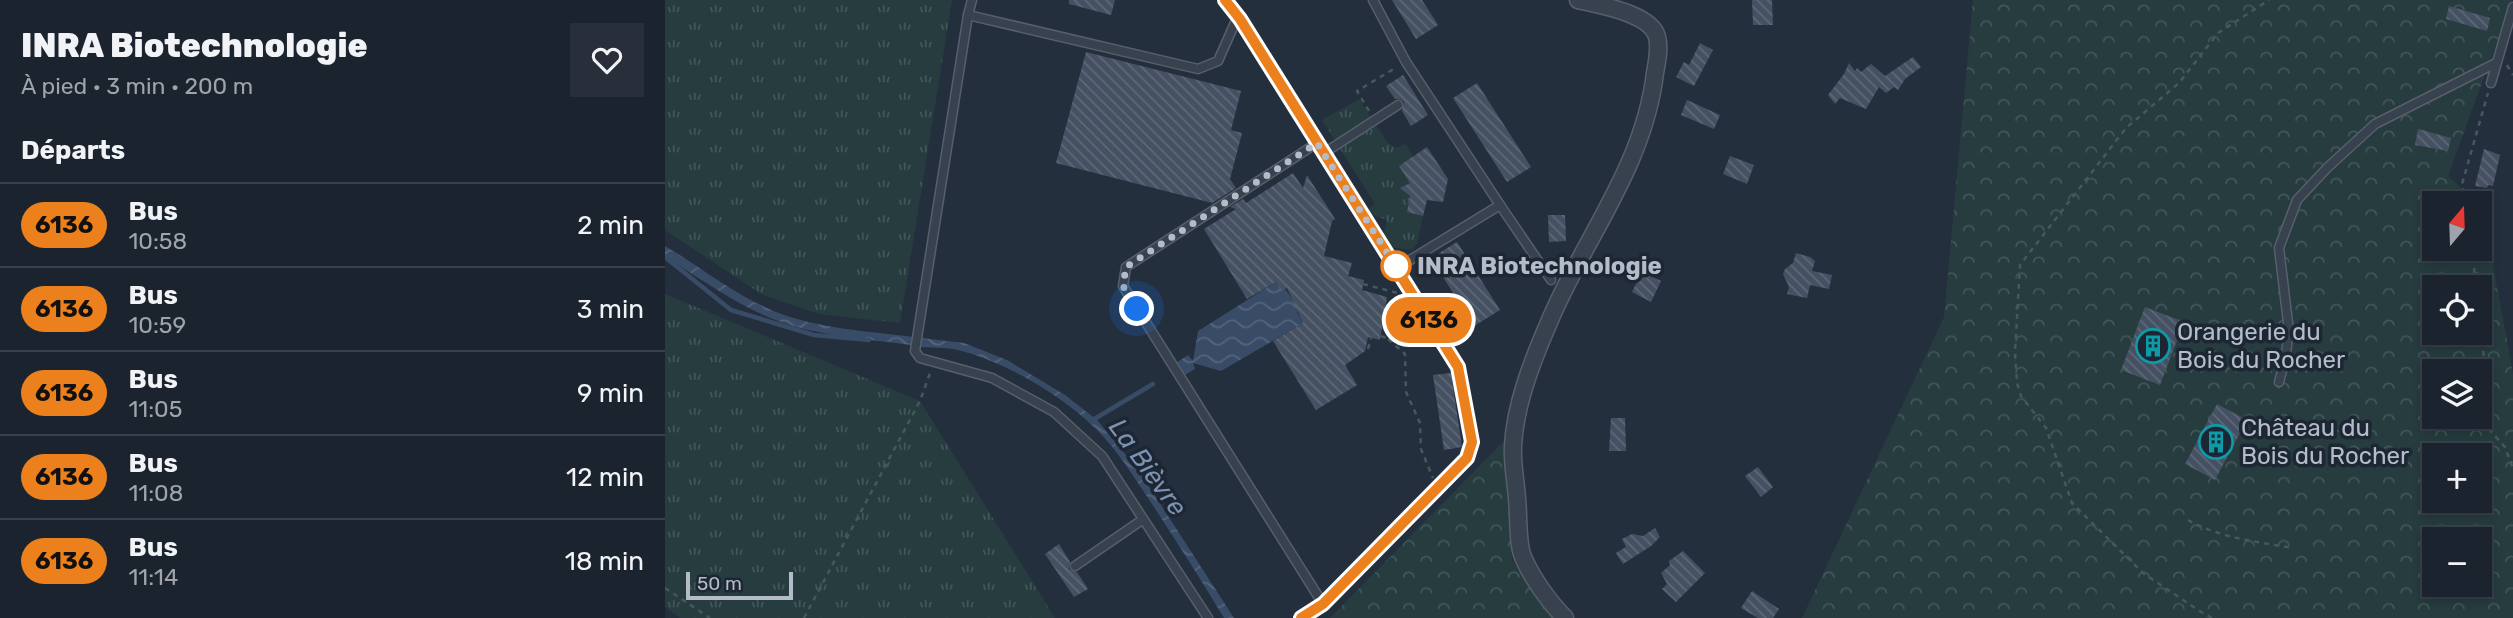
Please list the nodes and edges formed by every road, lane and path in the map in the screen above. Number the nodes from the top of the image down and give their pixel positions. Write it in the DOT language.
graph roads {
  1 [pos="972,0"];
  2 [pos="1225,0"];
  3 [pos="1373,0"];
  4 [pos="1578,0"];
  5 [pos="2269,0"];
  6 [pos="2513,7"];
  7 [pos="968,15"];
  8 [pos="1238,16"];
  9 [pos="1406,62"];
  10 [pos="2497,63"];
  11 [pos="2491,83"];
  12 [pos="1398,105"];
  13 [pos="1375,121"];
  14 [pos="1317,143"];
  15 [pos="1324,153"];
  16 [pos="2463,191"];
  17 [pos="1500,205"];
  18 [pos="1397,268"];
  19 [pos="1551,280"];
  20 [pos="1363,284"];
  21 [pos="1401,294"];
  22 [pos="1426,316"];
  23 [pos="1383,328"];
  24 [pos="1398,332"];
  25 [pos="1381,336"];
  26 [pos="1371,338"];
  27 [pos="1388,339"];
  28 [pos="2482,345"];
  29 [pos="1368,349"];
  30 [pos="934,364"];
  31 [pos="2279,382"];
  32 [pos="2513,469"];
  33 [pos="1436,489"];
  34 [pos="1142,520"];
  35 [pos="2188,520"];
  36 [pos="2293,548"];
  37 [pos="1075,566"];
  38 [pos="665,588"];
  39 [pos="1323,604"];
  40 [pos="710,618"];
  41 [pos="804,618"];
  42 [pos="1208,618"];
  43 [pos="1301,618"];
  44 [pos="1565,618"];
  45 [pos="2212,618"];
  1 -- 7 [label="lane"];
  2 -- 8 [label="lane"];
  3 -- 9 [label="lane"];
  4 -- 44 [label="street"];
  5 -- 45 [label="path"];
  6 -- 10 [label="lane"];
  7 -- 8 [label="lane"];
  7 -- 30 [label="lane"];
  8 -- 14 [label="lane"];
  9 -- 13 [label="path"];
  9 -- 17 [label="lane"];
  10 -- 11 [label="lane"];
  10 -- 31 [label="lane"];
  11 -- 16 [label="path"];
  12 -- 13 [label="lane"];
  13 -- 15 [label="lane"];
  14 -- 15 [label="lane"];
  14 -- 39 [label="lane"];
  15 -- 18 [label="lane"];
  17 -- 18 [label="lane"];
  17 -- 19 [label="lane"];
  18 -- 22 [label="lane"];
  20 -- 21 [label="path"];
  22 -- 24 [label="path"];
  22 -- 33 [label="lane"];
  23 -- 24 [label="path"];
  24 -- 27 [label="path"];
  25 -- 27 [label="path"];
  26 -- 29 [label="path"];
  27 -- 33 [label="path"];
  28 -- 32 [label="path"];
  30 -- 34 [label="lane"];
  30 -- 41 [label="path"];
  33 -- 39 [label="lane"];
  34 -- 37 [label="lane"];
  34 -- 42 [label="lane"];
  35 -- 36 [label="path"];
  38 -- 40 [label="path"];
  39 -- 43 [label="lane"];
}
